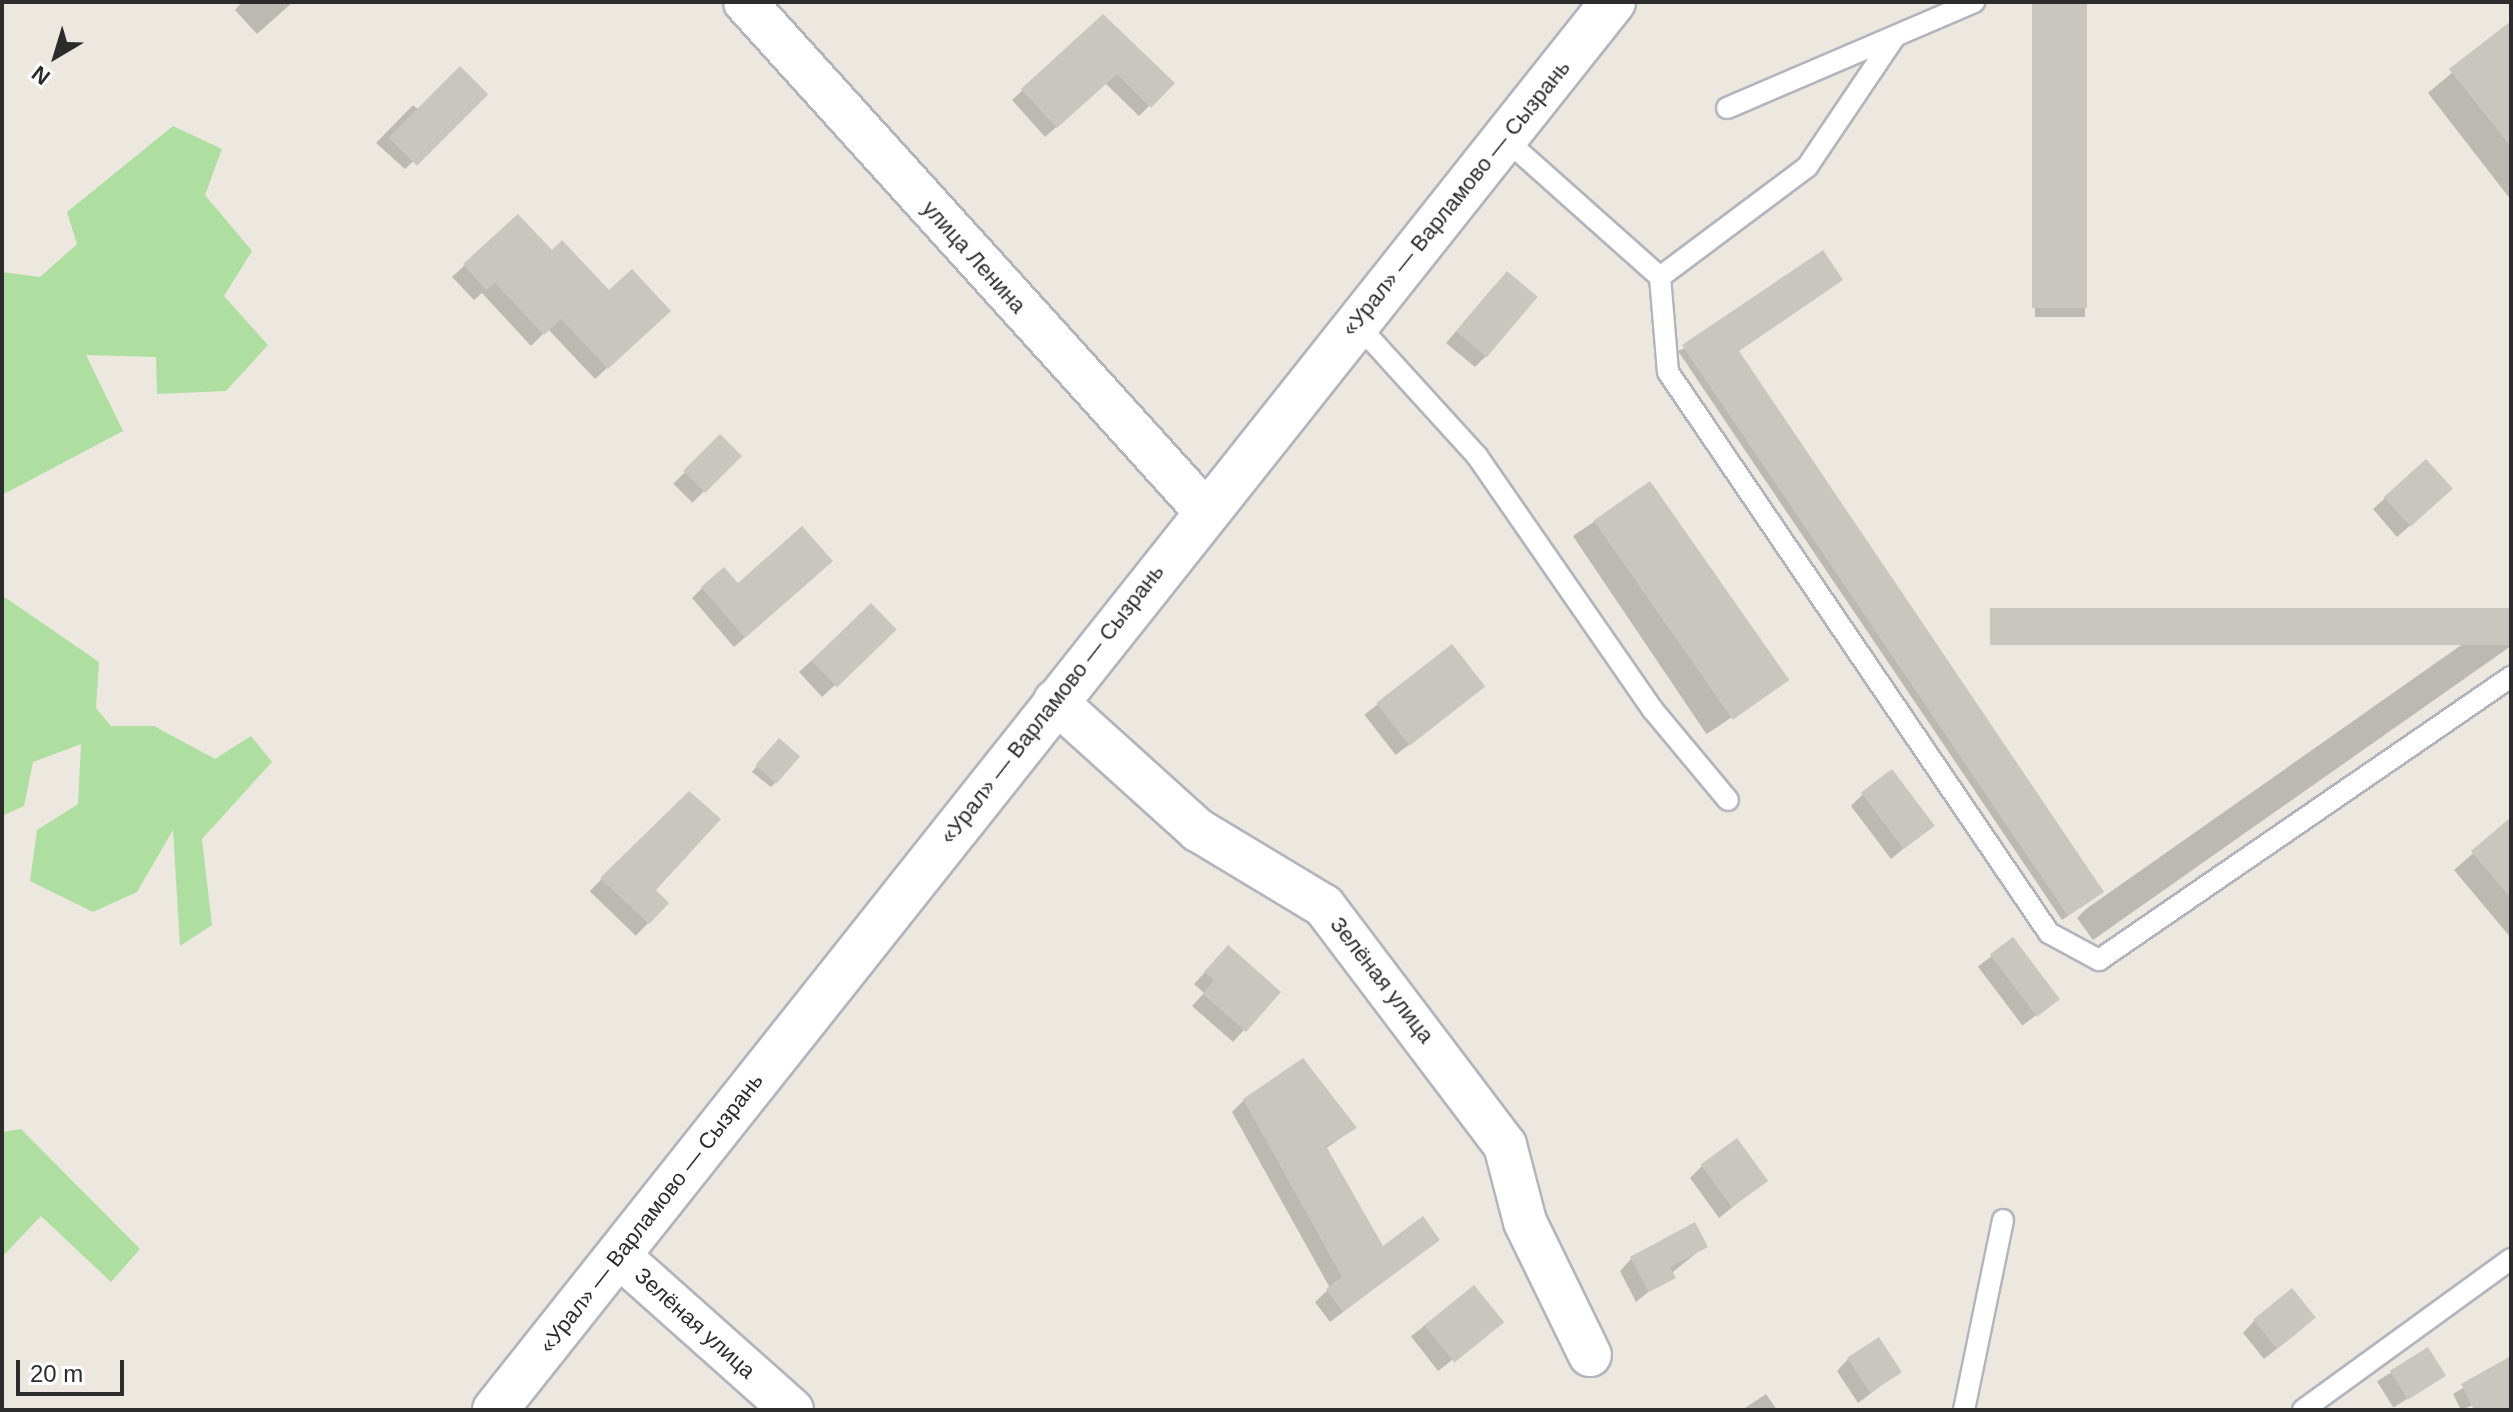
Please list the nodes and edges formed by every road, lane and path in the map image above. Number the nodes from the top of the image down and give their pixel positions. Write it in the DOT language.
graph roads {
  1 [pos="745,2"];
  2 [pos="1613,2"];
  3 [pos="1974,2"];
  4 [pos="1894,38"];
  5 [pos="1727,108"];
  6 [pos="1504,138"];
  7 [pos="1660,277"];
  8 [pos="1356,323"];
  9 [pos="1205,511"];
  10 [pos="2511,677"];
  11 [pos="1055,701"];
  12 [pos="1728,800"];
  13 [pos="2003,1220"];
  14 [pos="618,1255"];
  15 [pos="2511,1259"];
  16 [pos="1590,1355"];
  17 [pos="776,1404"];
  18 [pos="495,1410"];
  19 [pos="1964,1410"];
  20 [pos="2303,1410"];
  1 -- 9 [label="street, улица Ленина"];
  2 -- 6 [label="main road, «Урал» — Варламово — Сызрань"];
  3 -- 4 [label="lane"];
  4 -- 5 [label="lane"];
  4 -- 7 [label="lane"];
  6 -- 7 [label="lane"];
  6 -- 8 [label="main road, «Урал» — Варламово — Сызрань"];
  7 -- 10 [label="lane"];
  8 -- 9 [label="main road, «Урал» — Варламово — Сызрань"];
  8 -- 12 [label="lane"];
  9 -- 11 [label="main road, «Урал» — Варламово — Сызрань"];
  11 -- 14 [label="main road, «Урал» — Варламово — Сызрань"];
  11 -- 16 [label="street, Зелёная улица"];
  13 -- 19 [label="lane"];
  14 -- 17 [label="street, Зелёная улица"];
  14 -- 18 [label="main road, «Урал» — Варламово — Сызрань"];
  15 -- 20 [label="lane"];
}
